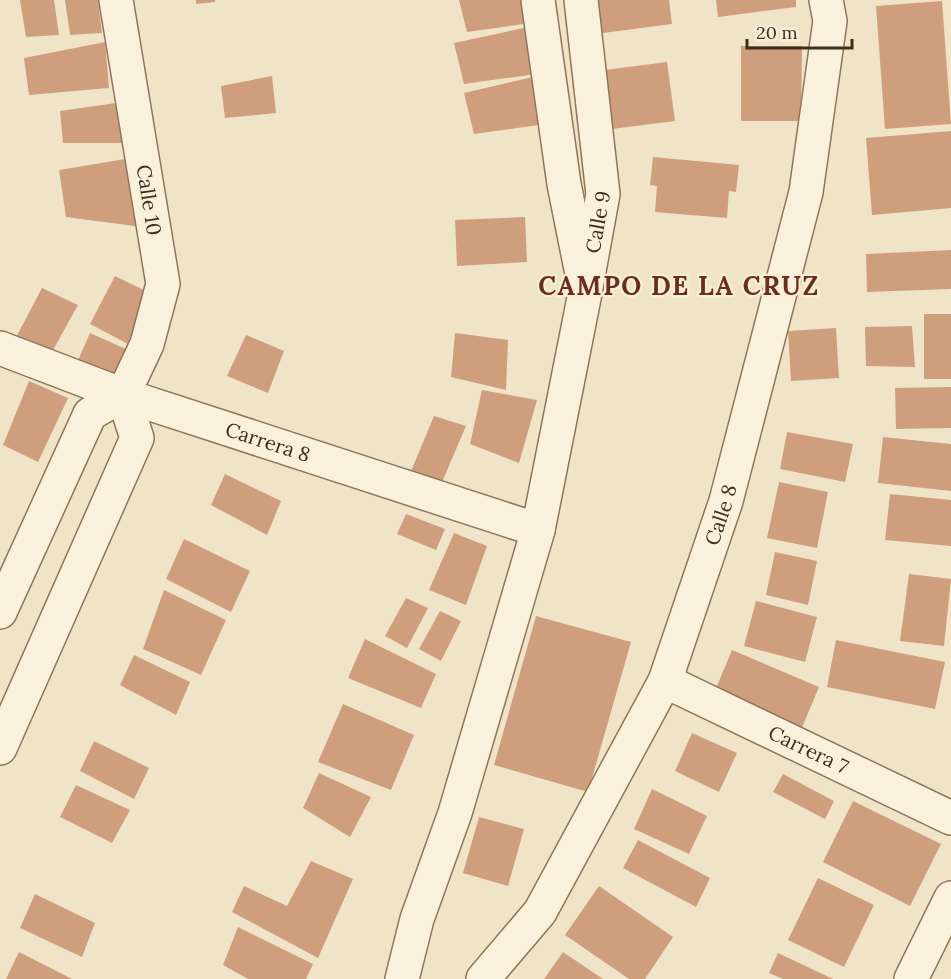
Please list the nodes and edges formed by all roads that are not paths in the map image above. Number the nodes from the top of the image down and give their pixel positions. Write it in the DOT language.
graph roads {
  1 [pos="116,0"];
  2 [pos="538,0"];
  3 [pos="581,0"];
  4 [pos="826,0"];
  5 [pos="585,293"];
  6 [pos="0,348"];
  7 [pos="123,395"];
  8 [pos="538,530"];
  9 [pos="0,612"];
  10 [pos="665,681"];
  11 [pos="0,748"];
  12 [pos="951,818"];
  13 [pos="951,898"];
  14 [pos="417,919"];
  15 [pos="378,979"];
  16 [pos="402,979"];
  17 [pos="483,979"];
  18 [pos="911,979"];
  1 -- 7 [label="street, Calle 10"];
  2 -- 5 [label="street, Calle 9"];
  3 -- 5 [label="street, Calle 9"];
  4 -- 10 [label="street, Calle 8"];
  5 -- 8 [label="street"];
  6 -- 7 [label="street, Carrera 8"];
  7 -- 8 [label="street, Carrera 8"];
  7 -- 9 [label="street"];
  7 -- 11 [label="street"];
  8 -- 14 [label="street"];
  10 -- 12 [label="street, Carrera 7"];
  10 -- 17 [label="street, Calle 8"];
  13 -- 18 [label="street"];
  14 -- 15 [label="street"];
  14 -- 16 [label="street"];
}
